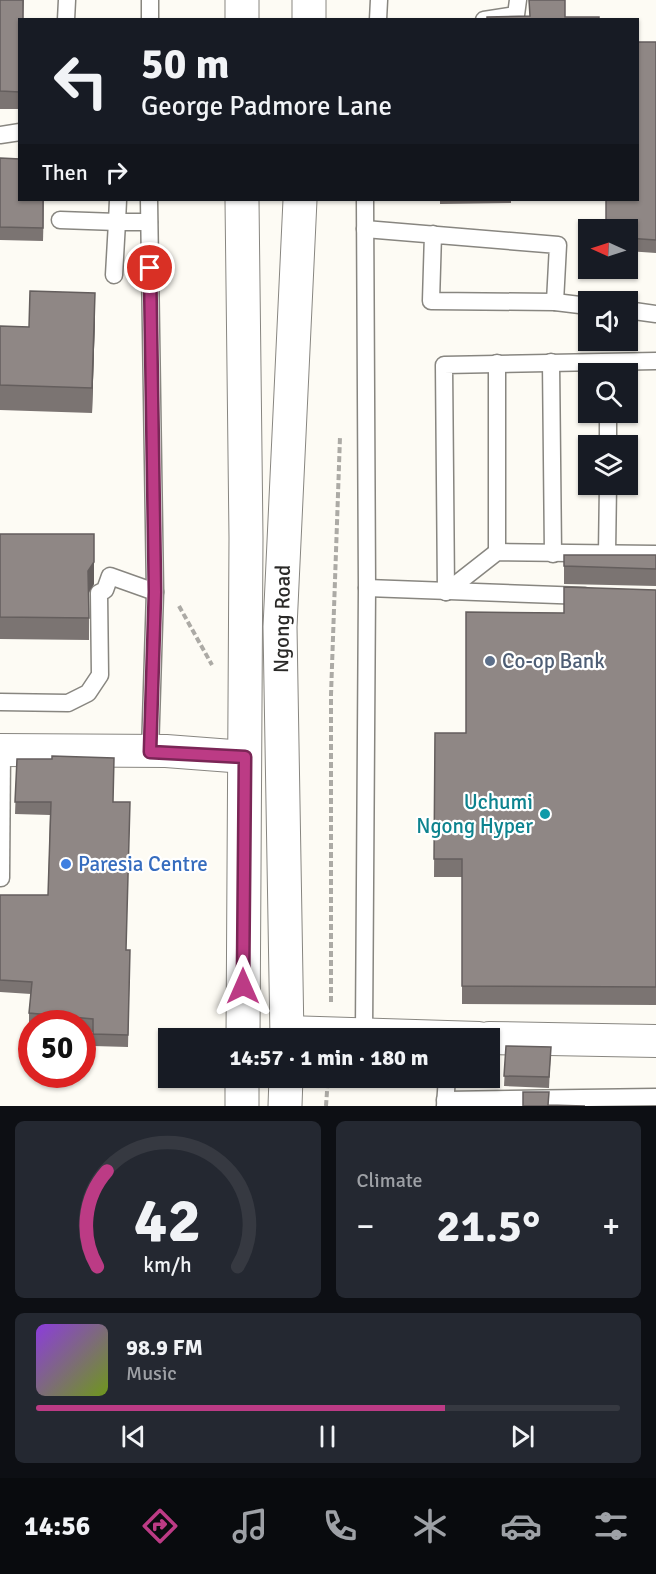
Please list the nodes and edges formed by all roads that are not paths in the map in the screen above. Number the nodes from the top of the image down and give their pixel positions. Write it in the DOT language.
graph roads {
  1 [pos="67,0"];
  2 [pos="150,0"];
  3 [pos="242,0"];
  4 [pos="309,0"];
  5 [pos="379,0"];
  6 [pos="518,0"];
  7 [pos="66,18"];
  8 [pos="150,18"];
  9 [pos="242,18"];
  10 [pos="309,18"];
  11 [pos="378,18"];
  12 [pos="497,18"];
  13 [pos="18,132"];
  14 [pos="0,135"];
  15 [pos="118,201"];
  16 [pos="149,201"];
  17 [pos="242,201"];
  18 [pos="300,201"];
  19 [pos="365,201"];
  20 [pos="60,220"];
  21 [pos="117,222"];
  22 [pos="149,222"];
  23 [pos="365,229"];
  24 [pos="432,234"];
  25 [pos="114,275"];
  26 [pos="555,302"];
  27 [pos="578,305"];
  28 [pos="638,312"];
  29 [pos="656,314"];
  30 [pos="551,362"];
  31 [pos="656,362"];
  32 [pos="497,363"];
  33 [pos="638,364"];
  34 [pos="578,365"];
  35 [pos="608,495"];
  36 [pos="497,552"];
  37 [pos="553,554"];
  38 [pos="607,554"];
  39 [pos="656,554"];
  40 [pos="367,588"];
  41 [pos="155,592"];
  42 [pos="446,592"];
  43 [pos="598,596"];
  44 [pos="0,702"];
  45 [pos="1,750"];
  46 [pos="150,752"];
  47 [pos="245,757"];
  48 [pos="1,878"];
  49 [pos="243,1028"];
  50 [pos="287,1028"];
  51 [pos="364,1028"];
  52 [pos="500,1038"];
  53 [pos="656,1041"];
  54 [pos="242,1088"];
  55 [pos="286,1088"];
  56 [pos="446,1088"];
  57 [pos="656,1097"];
  58 [pos="445,1103"];
  59 [pos="242,1106"];
  60 [pos="285,1106"];
  1 -- 7 [label="lane"];
  2 -- 8 [label="lane"];
  3 -- 9 [label="main road"];
  4 -- 10 [label="main road"];
  5 -- 11 [label="lane"];
  6 -- 12 [label="lane"];
  13 -- 14 [label="lane"];
  15 -- 21 [label="lane"];
  16 -- 22 [label="lane"];
  17 -- 47 [label="main road, Ngong Road"];
  18 -- 50 [label="main road, Ngong Road"];
  19 -- 23 [label="lane"];
  20 -- 21 [label="lane"];
  21 -- 22 [label="lane"];
  21 -- 25 [label="lane"];
  22 -- 41 [label="lane"];
  23 -- 24 [label="lane"];
  23 -- 40 [label="lane"];
  24 -- 26 [label="lane"];
  24 -- 26 [label="lane"];
  26 -- 27 [label="lane"];
  28 -- 29 [label="lane"];
  30 -- 32 [label="lane"];
  30 -- 34 [label="lane"];
  30 -- 37 [label="lane"];
  31 -- 33 [label="lane"];
  32 -- 36 [label="lane"];
  32 -- 42 [label="lane"];
  35 -- 38 [label="lane"];
  36 -- 37 [label="lane"];
  36 -- 42 [label="lane"];
  37 -- 38 [label="lane"];
  38 -- 39 [label="lane"];
  40 -- 42 [label="lane"];
  40 -- 51 [label="lane"];
  41 -- 44 [label="lane"];
  41 -- 46 [label="lane"];
  42 -- 43 [label="lane"];
  45 -- 46 [label="street"];
  45 -- 48 [label="lane"];
  46 -- 47 [label="street"];
  47 -- 49 [label="main road, Ngong Road"];
  52 -- 53 [label="street"];
  54 -- 59 [label="main road"];
  55 -- 60 [label="main road"];
  56 -- 58 [label="lane"];
  57 -- 58 [label="lane"];
}
